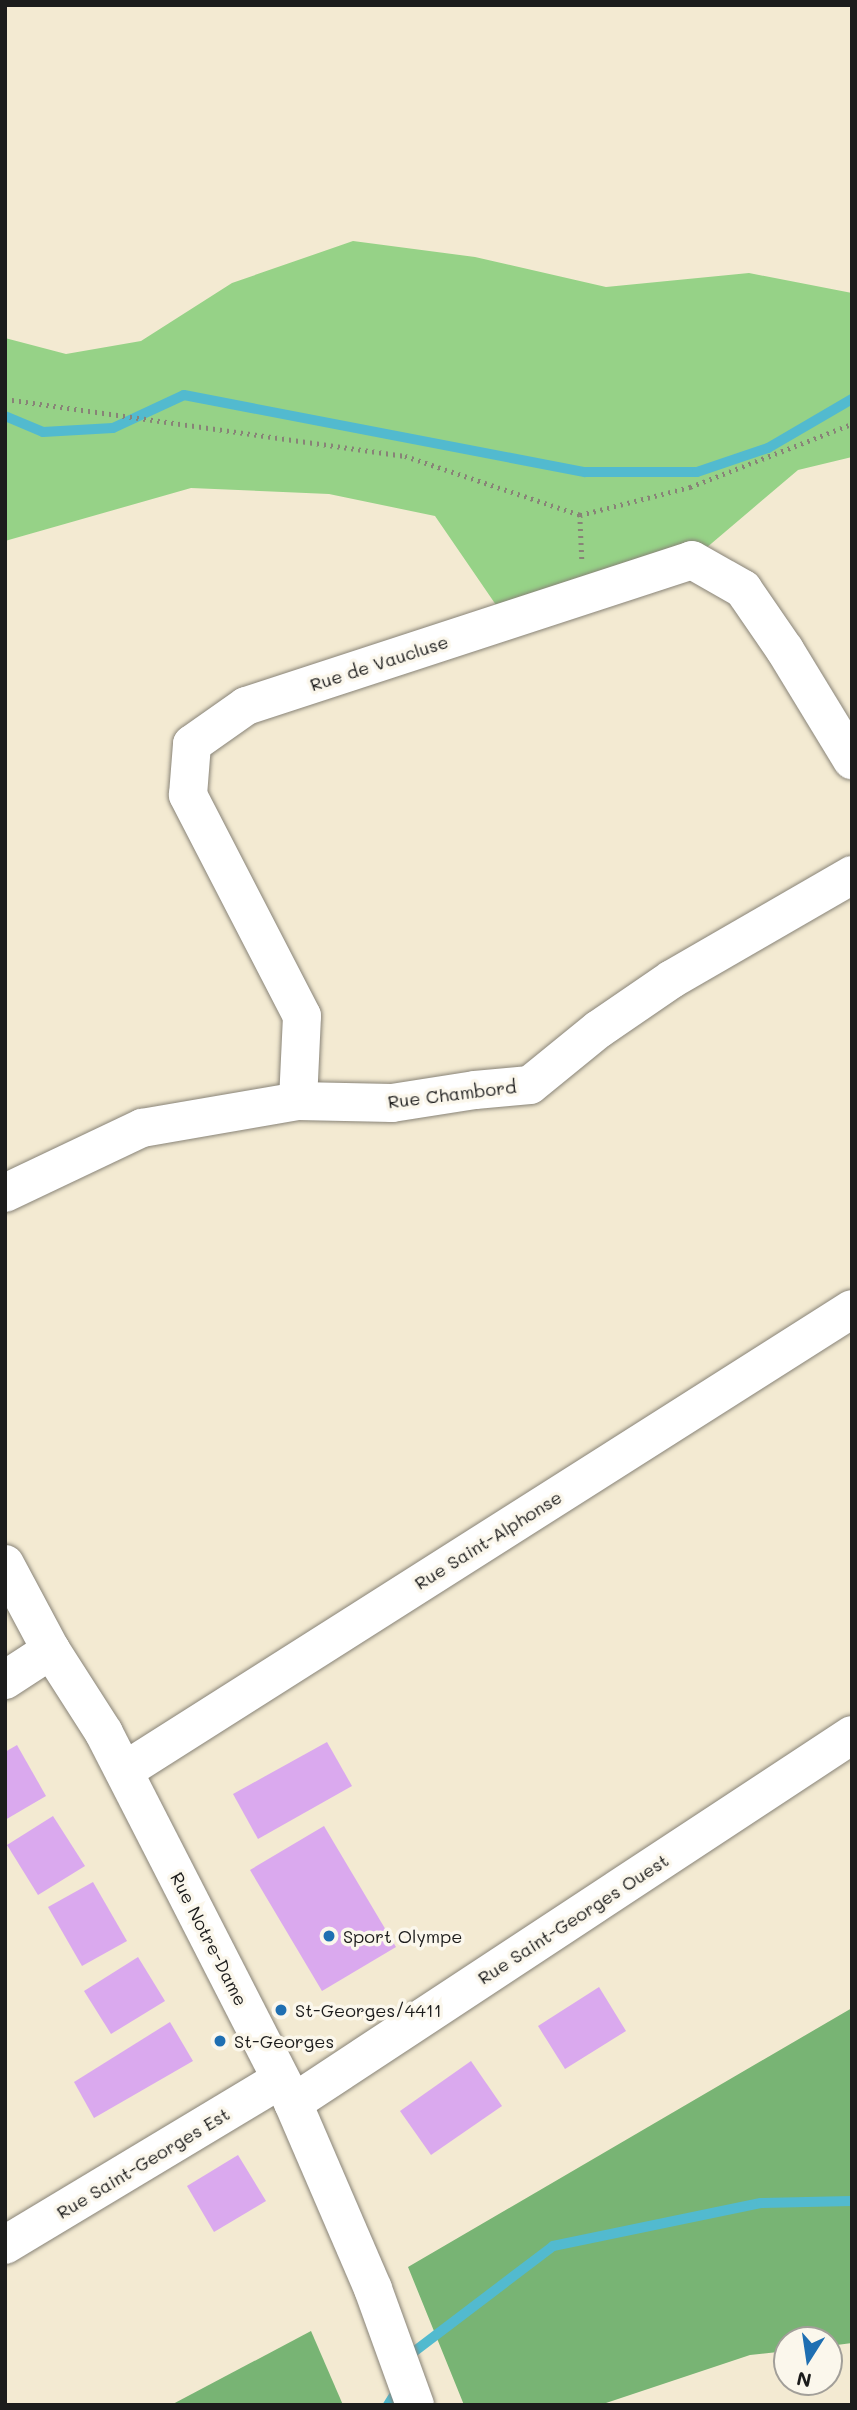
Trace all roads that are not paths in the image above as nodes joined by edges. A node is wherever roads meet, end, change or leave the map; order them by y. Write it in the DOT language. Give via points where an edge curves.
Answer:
graph roads {
  1 [pos="852,760"];
  2 [pos="852,875"];
  3 [pos="298,1101"];
  4 [pos="5,1194"];
  5 [pos="852,1309"];
  6 [pos="5,1564"];
  7 [pos="51,1650"];
  8 [pos="5,1680"];
  9 [pos="852,1735"];
  10 [pos="124,1772"];
  11 [pos="287,2092"];
  12 [pos="5,2245"];
  13 [pos="415,2405"];
  1 -- 3 [label="street, Rue de Vaucluse" via="743,589 692,561 246,706 192,744 188,795 302,1016"];
  2 -- 3 [label="street, Rue Chambord" via="672,979 599,1029 530,1085 392,1103"];
  3 -- 4 [label="street, Rue Chambord" via="142,1128"];
  5 -- 10 [label="street, Rue Saint-Alphonse"];
  6 -- 7 [label="street, Rue Notre-Dame"];
  7 -- 8 [label="street"];
  7 -- 10 [label="street, Rue Notre-Dame"];
  9 -- 11 [label="street, Rue Saint-Georges Ouest"];
  10 -- 11 [label="street, Rue Notre-Dame"];
  11 -- 12 [label="street, Rue Saint-Georges Est"];
  11 -- 13 [label="street, Rue Notre-Dame" via="373,2290"];
}
